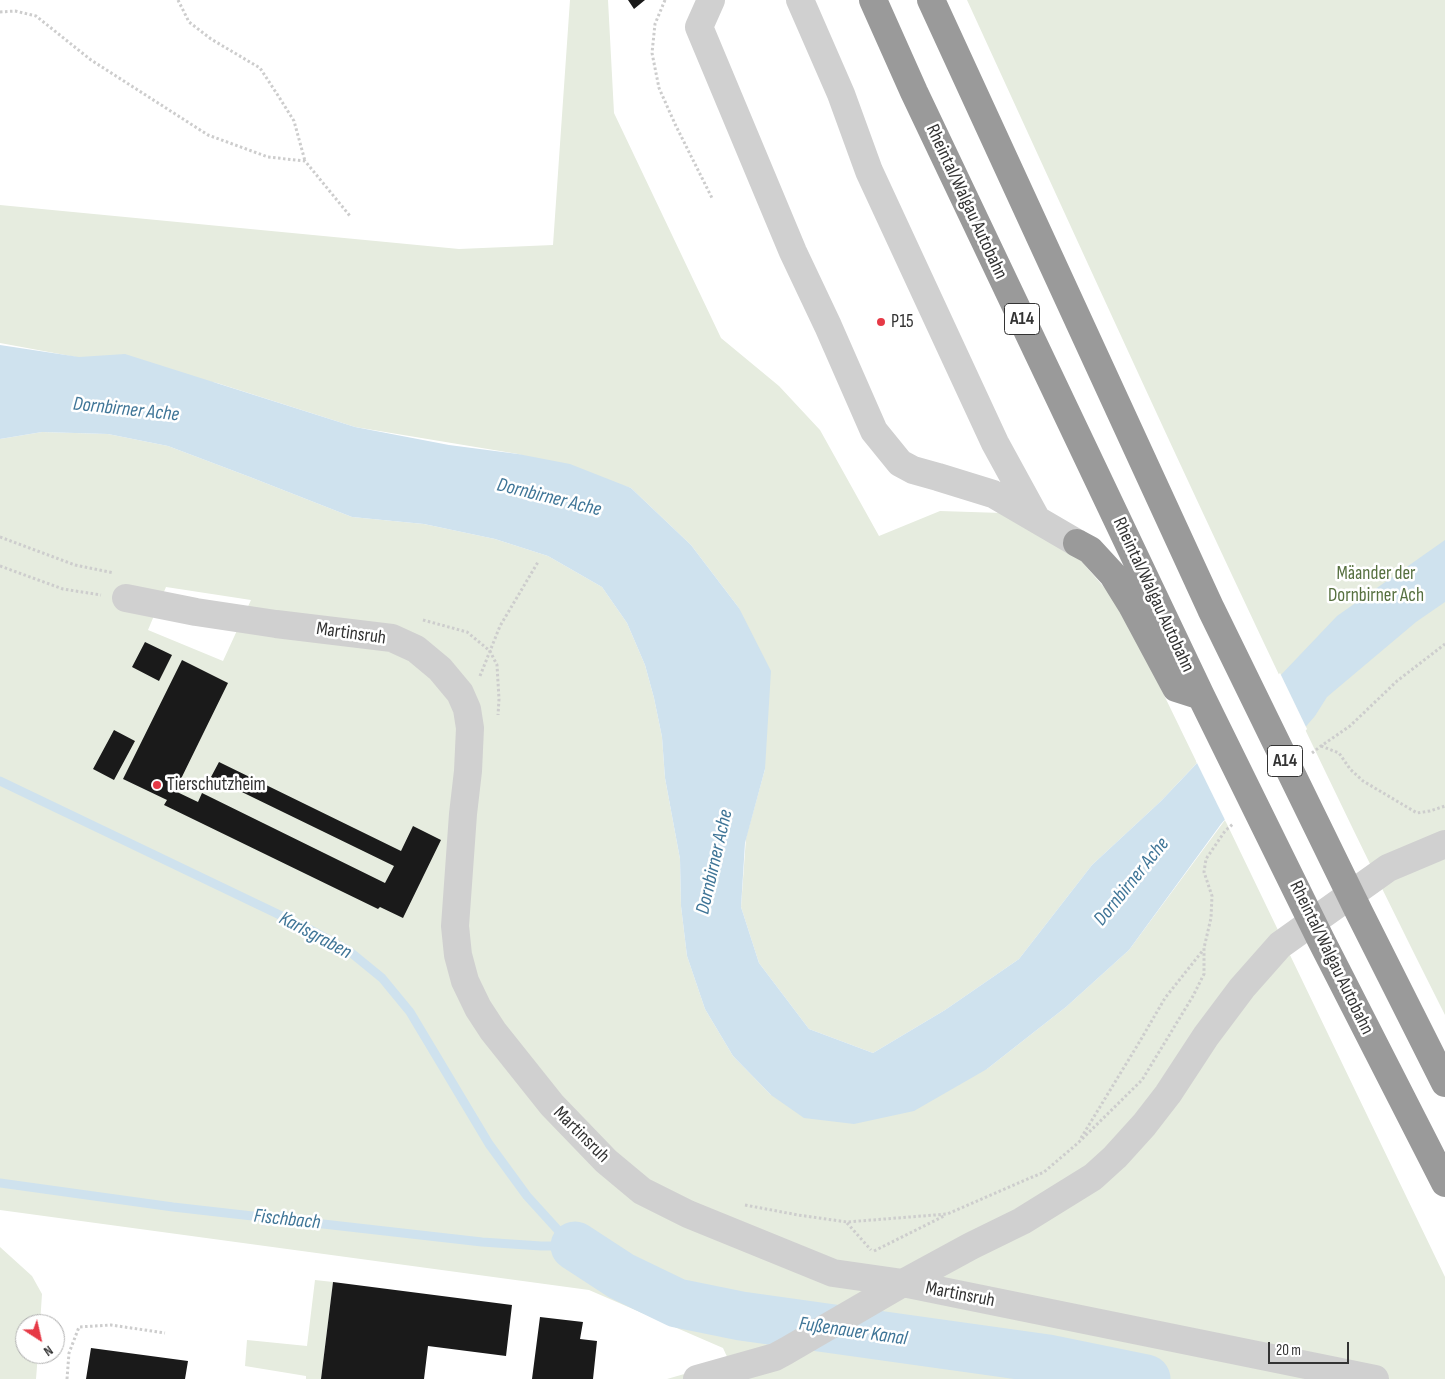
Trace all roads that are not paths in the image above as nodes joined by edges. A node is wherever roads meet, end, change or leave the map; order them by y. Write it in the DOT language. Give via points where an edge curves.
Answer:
graph roads {
  1 [pos="711,0"];
  2 [pos="800,0"];
  3 [pos="873,0"];
  4 [pos="931,0"];
  5 [pos="946,0"];
  6 [pos="963,69"];
  7 [pos="1036,518"];
  8 [pos="1077,543"];
  9 [pos="126,598"];
  10 [pos="1164,644"];
  11 [pos="1445,844"];
  12 [pos="1445,1083"];
  13 [pos="1445,1183"];
  14 [pos="903,1283"];
  15 [pos="697,1379"];
  16 [pos="1375,1379"];
  1 -- 7 [label="street" via="699,27 793,252 874,431 900,463 913,470 993,494"];
  2 -- 7 [label="street" via="841,94 869,171 995,442"];
  3 -- 10 [label="highway, Rheintal/Walgau Autobahn / A14"];
  4 -- 6 [label="highway, A14"];
  5 -- 6 [label="highway"];
  6 -- 12 [label="highway, A14" via="1210,609"];
  7 -- 8 [label="street"];
  8 -- 10 [label="highway" via="1090,550 1113,575 1131,604"];
  9 -- 14 [label="street, Martinsruh" via="196,612 392,638 416,649 440,669 460,692 470,728 455,926 458,955 465,981 493,1031 552,1105 606,1161 642,1191 688,1214 834,1273"];
  10 -- 13 [label="highway, Rheintal/Walgau Autobahn / A14" via="1176,688 1201,696"];
  11 -- 14 [label="street" via="1388,868 1280,945 1237,994 1144,1125 1093,1177 1022,1221"];
  14 -- 15 [label="street" via="786,1351"];
  14 -- 16 [label="street, Martinsruh"];
}
